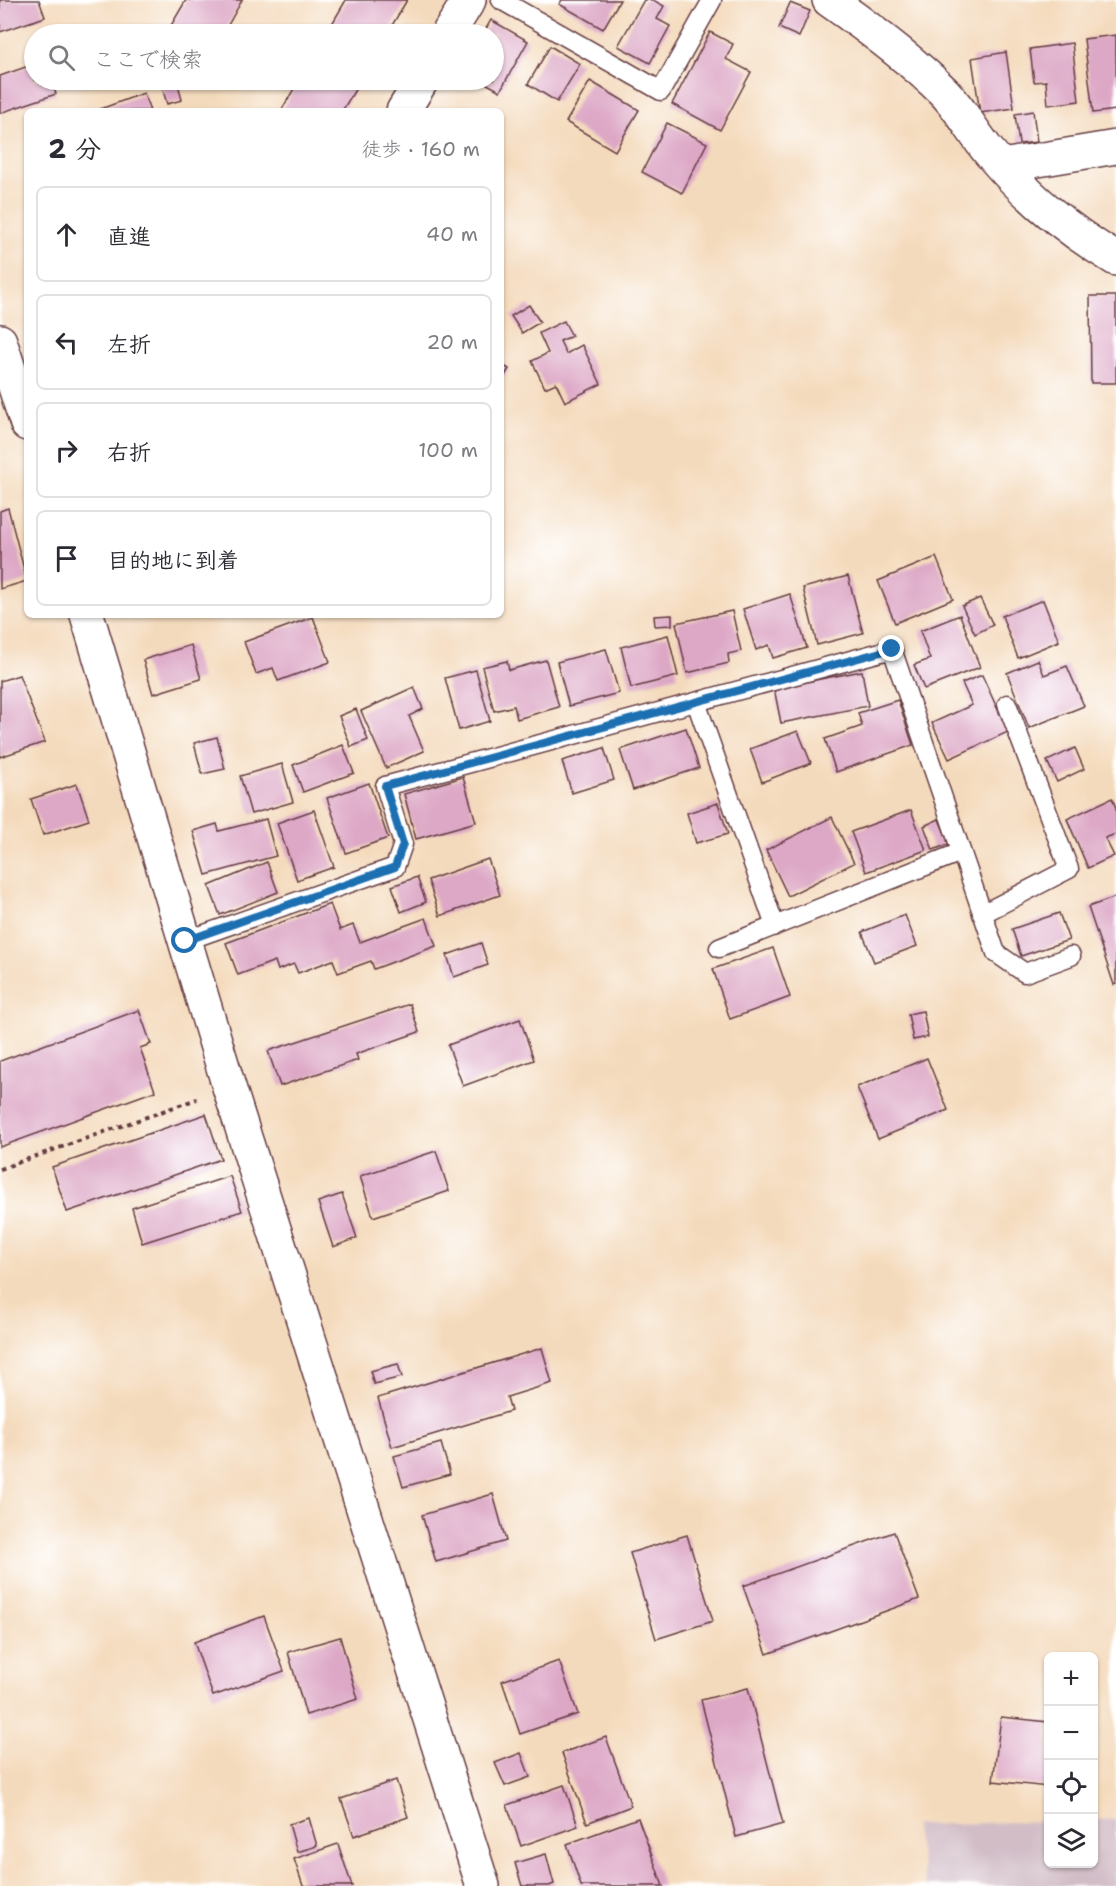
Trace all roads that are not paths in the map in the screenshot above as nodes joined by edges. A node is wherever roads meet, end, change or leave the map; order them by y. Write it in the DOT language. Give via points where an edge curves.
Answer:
graph roads {
  1 [pos="469,0"];
  2 [pos="501,0"];
  3 [pos="712,0"];
  4 [pos="829,0"];
  5 [pos="454,24"];
  6 [pos="416,90"];
  7 [pos="405,108"];
  8 [pos="1116,147"];
  9 [pos="1002,166"];
  10 [pos="1116,259"];
  11 [pos="0,341"];
  12 [pos="24,415"];
  13 [pos="88,618"];
  14 [pos="696,702"];
  15 [pos="1007,704"];
  16 [pos="961,852"];
  17 [pos="982,914"];
  18 [pos="775,926"];
  19 [pos="185,941"];
  20 [pos="719,948"];
  21 [pos="1071,956"];
  22 [pos="483,1886"];
  1 -- 5 [label="street"];
  2 -- 3 [label="lane" via="661,91"];
  4 -- 9 [label="street" via="889,43 945,93"];
  6 -- 7 [label="street"];
  8 -- 9 [label="street"];
  9 -- 10 [label="street" via="1043,208"];
  11 -- 12 [label="street"];
  13 -- 19 [label="street"];
  14 -- 16 [label="lane" via="892,649"];
  14 -- 18 [label="lane"];
  14 -- 19 [label="lane" via="385,786 403,844 395,867"];
  15 -- 17 [label="lane" via="1069,869"];
  16 -- 17 [label="lane"];
  16 -- 18 [label="lane"];
  17 -- 21 [label="lane" via="996,953 1026,973"];
  18 -- 20 [label="lane"];
  19 -- 22 [label="street"];
}
